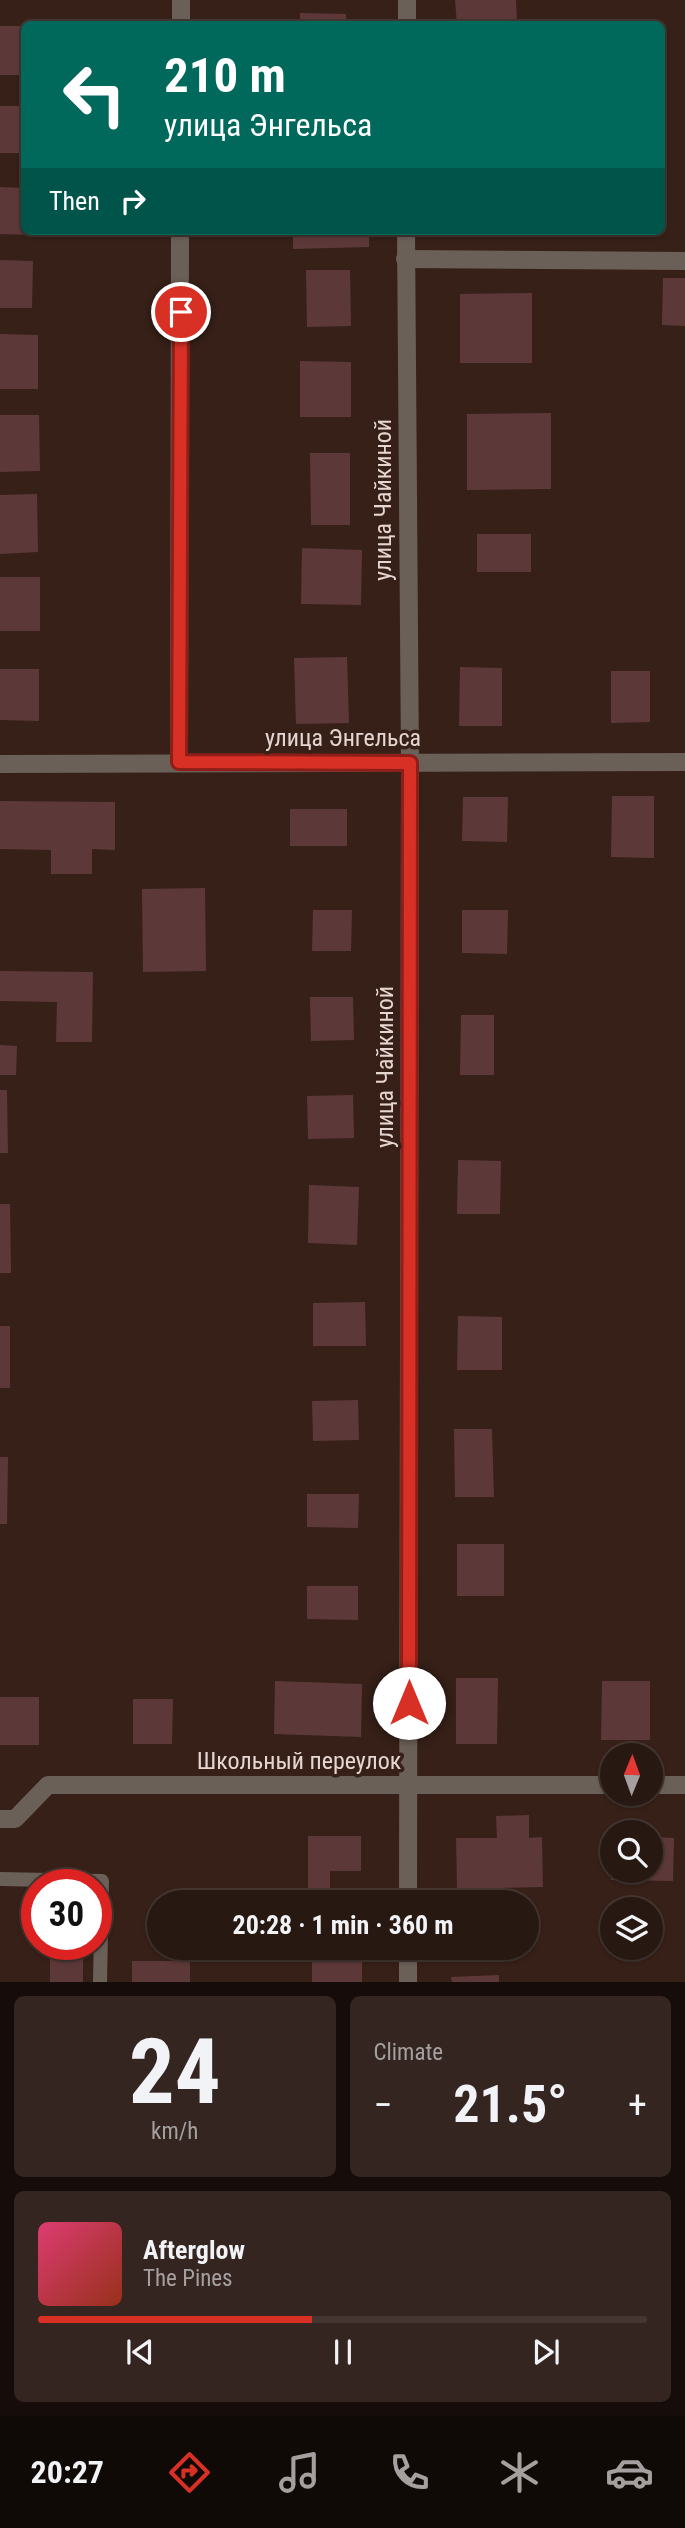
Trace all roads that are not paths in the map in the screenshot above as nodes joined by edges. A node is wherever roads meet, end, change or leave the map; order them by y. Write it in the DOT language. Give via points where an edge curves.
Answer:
graph roads {
  1 [pos="181,0"];
  2 [pos="407,0"];
  3 [pos="181,21"];
  4 [pos="407,21"];
  5 [pos="180,235"];
  6 [pos="405,235"];
  7 [pos="405,259"];
  8 [pos="685,261"];
  9 [pos="179,762"];
  10 [pos="685,762"];
  11 [pos="410,763"];
  12 [pos="0,764"];
  13 [pos="409,1785"];
  14 [pos="600,1785"];
  15 [pos="663,1785"];
  16 [pos="685,1785"];
  17 [pos="0,1819"];
  18 [pos="0,1879"];
  19 [pos="408,1890"];
  20 [pos="408,1960"];
  21 [pos="100,1982"];
  22 [pos="408,1982"];
  1 -- 3 [label="street"];
  2 -- 4 [label="street"];
  5 -- 9 [label="street"];
  6 -- 7 [label="street, улица Чайкиной"];
  7 -- 8 [label="street"];
  7 -- 11 [label="street, улица Чайкиной"];
  9 -- 11 [label="street, улица Энгельса"];
  9 -- 12 [label="street, улица Энгельса"];
  10 -- 11 [label="street, улица Энгельса"];
  11 -- 13 [label="street, улица Чайкиной"];
  13 -- 14 [label="street, Школьный переулок"];
  13 -- 17 [label="street, Школьный переулок" via="48,1785 15,1819"];
  13 -- 19 [label="street, улица Чайкиной"];
  15 -- 16 [label="street"];
  18 -- 21 [label="lane" via="102,1881"];
  20 -- 22 [label="street"];
}
